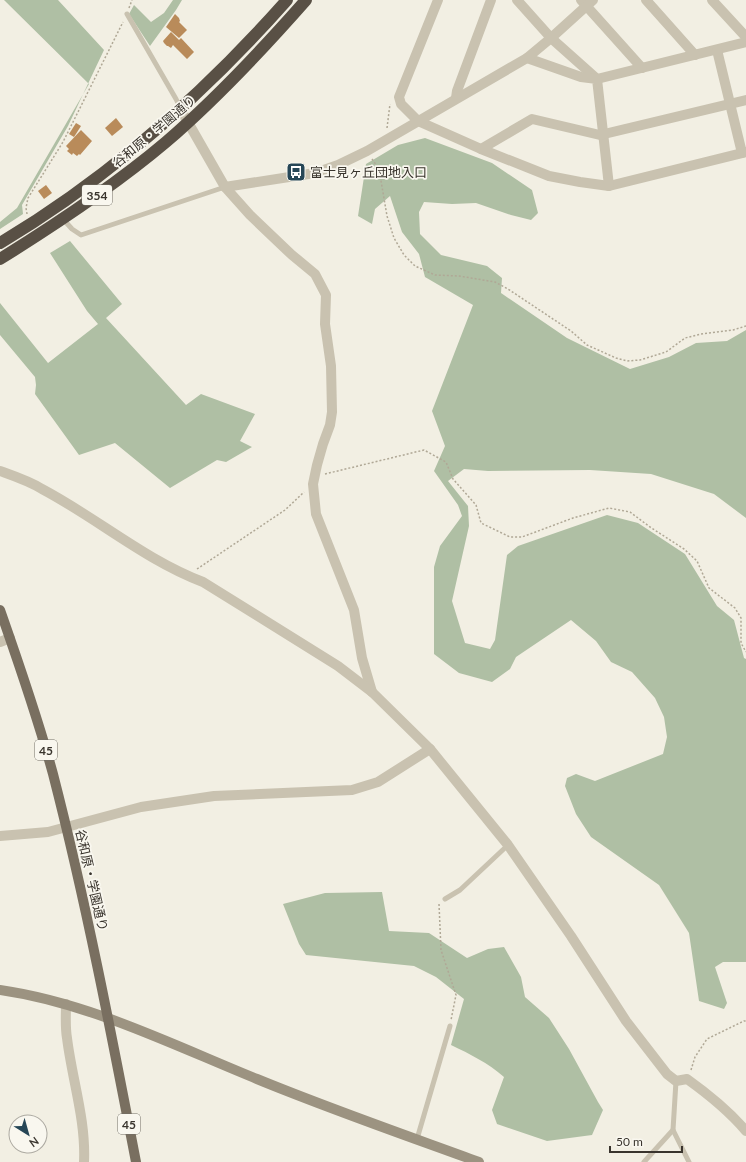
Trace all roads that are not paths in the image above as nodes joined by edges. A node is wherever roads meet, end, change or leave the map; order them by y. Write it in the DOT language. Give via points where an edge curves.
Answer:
graph roads {
  1 [pos="287,0"];
  2 [pos="306,0"];
  3 [pos="438,0"];
  4 [pos="517,0"];
  5 [pos="646,0"];
  6 [pos="712,0"];
  7 [pos="488,1"];
  8 [pos="587,2"];
  9 [pos="127,14"];
  10 [pos="746,37"];
  11 [pos="551,38"];
  12 [pos="746,42"];
  13 [pos="717,50"];
  14 [pos="695,55"];
  15 [pos="527,58"];
  16 [pos="642,68"];
  17 [pos="597,79"];
  18 [pos="456,98"];
  19 [pos="746,100"];
  20 [pos="730,104"];
  21 [pos="181,110"];
  22 [pos="418,122"];
  23 [pos="187,123"];
  24 [pos="604,134"];
  25 [pos="481,149"];
  26 [pos="744,153"];
  27 [pos="609,186"];
  28 [pos="225,188"];
  29 [pos="63,219"];
  30 [pos="0,243"];
  31 [pos="0,259"];
  32 [pos="0,471"];
  33 [pos="0,610"];
  34 [pos="10,638"];
  35 [pos="0,642"];
  36 [pos="372,692"];
  37 [pos="430,749"];
  38 [pos="66,826"];
  39 [pos="0,836"];
  40 [pos="508,845"];
  41 [pos="445,899"];
  42 [pos="0,990"];
  43 [pos="66,1004"];
  44 [pos="108,1018"];
  45 [pos="450,1026"];
  46 [pos="676,1081"];
  47 [pos="673,1130"];
  48 [pos="746,1131"];
  49 [pos="417,1140"];
  50 [pos="84,1162"];
  51 [pos="136,1162"];
  52 [pos="479,1162"];
  53 [pos="644,1162"];
  54 [pos="688,1162"];
  1 -- 21 [label="highway, 谷和原・学園通り / 354" via="253,39"];
  2 -- 23 [label="highway, 谷和原・学園通り / 354" via="260,52"];
  3 -- 22 [label="street" via="399,97 401,104"];
  4 -- 11 [label="street"];
  5 -- 14 [label="street"];
  6 -- 10 [label="street"];
  7 -- 18 [label="street" via="456,91"];
  8 -- 11 [label="street"];
  8 -- 16 [label="street"];
  9 -- 21 [label="lane"];
  11 -- 15 [label="street"];
  11 -- 17 [label="street"];
  12 -- 13 [label="street"];
  13 -- 14 [label="street"];
  13 -- 20 [label="street"];
  14 -- 16 [label="street"];
  15 -- 17 [label="street" via="581,77"];
  15 -- 18 [label="street"];
  16 -- 17 [label="street"];
  17 -- 24 [label="street"];
  18 -- 22 [label="street"];
  19 -- 20 [label="street"];
  20 -- 24 [label="street"];
  20 -- 26 [label="street"];
  21 -- 23 [label="street"];
  21 -- 30 [label="highway, 谷和原・学園通り / 354" via="89,184"];
  22 -- 25 [label="street"];
  22 -- 28 [label="street" via="367,151 315,173"];
  23 -- 28 [label="street"];
  23 -- 29 [label="highway, 谷和原・学園通り / 354" via="128,173"];
  24 -- 25 [label="street" via="532,119"];
  24 -- 27 [label="street"];
  25 -- 27 [label="street" via="549,176"];
  26 -- 27 [label="street"];
  28 -- 29 [label="lane" via="81,234"];
  28 -- 36 [label="street" via="250,215 315,274 326,295 332,412 313,480 316,514 354,610 362,658"];
  29 -- 31 [label="highway, 谷和原・学園通り / 354"];
  32 -- 36 [label="street" via="42,489 147,554 186,576 203,582 332,662"];
  33 -- 34 [label="main road, 谷和原・学園通り / 45"];
  34 -- 35 [label="street"];
  34 -- 38 [label="main road, 谷和原・学園通り / 45"];
  36 -- 37 [label="street"];
  37 -- 38 [label="street" via="378,782 352,790 214,796 141,807"];
  37 -- 40 [label="street"];
  38 -- 39 [label="street" via="48,832"];
  38 -- 44 [label="main road, 谷和原・学園通り / 45"];
  40 -- 41 [label="lane" via="460,890"];
  40 -- 46 [label="street" via="626,1021 667,1074"];
  42 -- 43 [label="street"];
  43 -- 44 [label="street"];
  43 -- 50 [label="street" via="67,1037 85,1143"];
  44 -- 49 [label="street" via="280,1089"];
  44 -- 51 [label="main road, 谷和原・学園通り / 45"];
  45 -- 49 [label="lane"];
  46 -- 47 [label="lane"];
  46 -- 48 [label="street" via="687,1079 738,1121"];
  47 -- 53 [label="lane"];
  47 -- 54 [label="lane"];
  49 -- 52 [label="street"];
}
